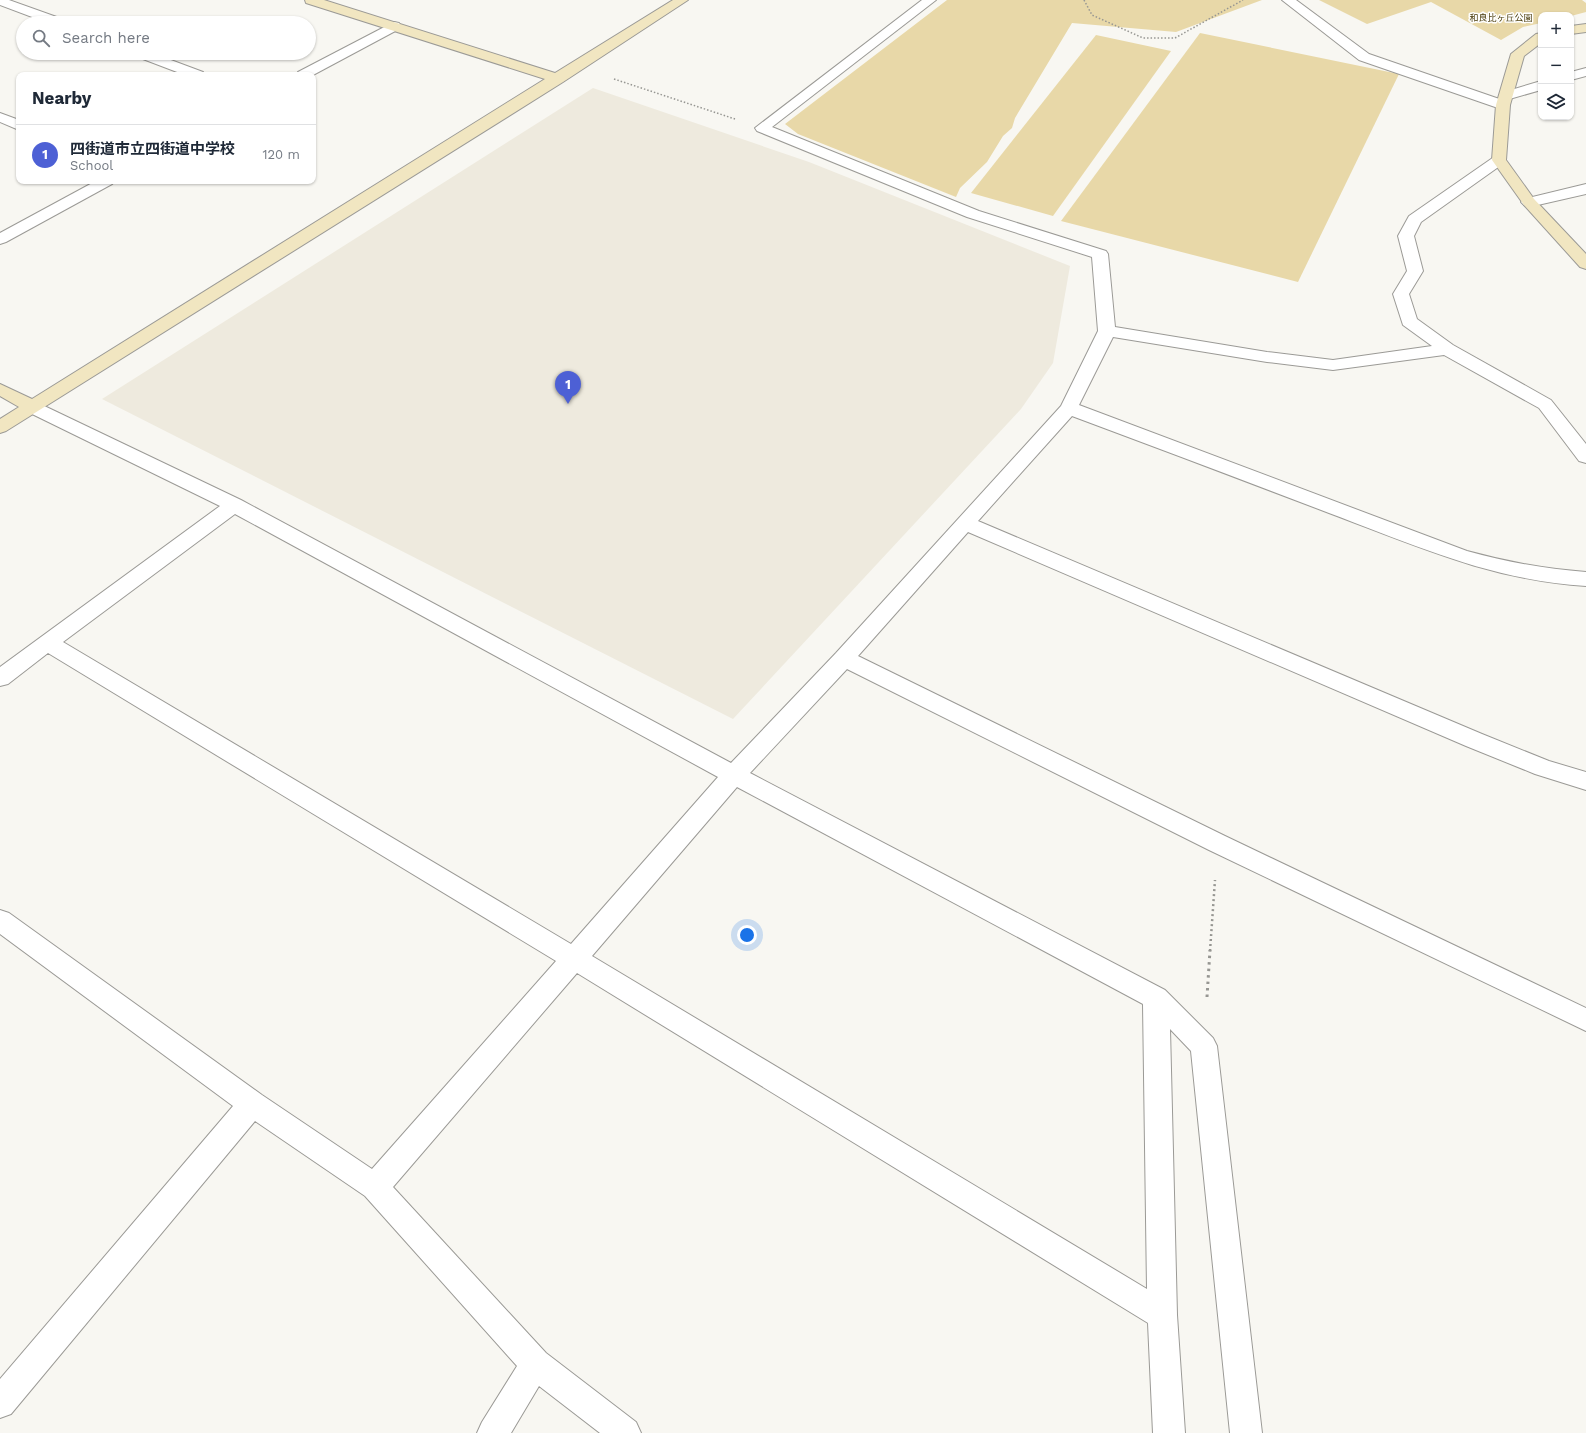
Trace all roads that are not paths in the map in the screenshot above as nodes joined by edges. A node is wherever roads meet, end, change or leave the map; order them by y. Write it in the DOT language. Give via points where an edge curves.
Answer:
graph roads {
  1 [pos="311,0"];
  2 [pos="682,0"];
  3 [pos="930,0"];
  4 [pos="1288,0"];
  5 [pos="0,1"];
  6 [pos="41,16"];
  7 [pos="394,26"];
  8 [pos="1586,28"];
  9 [pos="1574,30"];
  10 [pos="1538,39"];
  11 [pos="158,60"];
  12 [pos="190,72"];
  13 [pos="309,72"];
  14 [pos="1586,72"];
  15 [pos="1574,75"];
  16 [pos="558,79"];
  17 [pos="1538,86"];
  18 [pos="1505,101"];
  19 [pos="0,117"];
  20 [pos="16,125"];
  21 [pos="1499,160"];
  22 [pos="102,184"];
  23 [pos="1586,189"];
  24 [pos="1529,202"];
  25 [pos="0,239"];
  26 [pos="1586,264"];
  27 [pos="1107,331"];
  28 [pos="1447,349"];
  29 [pos="0,389"];
  30 [pos="32,406"];
  31 [pos="1069,408"];
  32 [pos="0,427"];
  33 [pos="1586,457"];
  34 [pos="234,505"];
  35 [pos="964,523"];
  36 [pos="1586,579"];
  37 [pos="48,643"];
  38 [pos="844,658"];
  39 [pos="0,678"];
  40 [pos="734,776"];
  41 [pos="1586,781"];
  42 [pos="0,920"];
  43 [pos="575,959"];
  44 [pos="1156,998"];
  45 [pos="1586,1020"];
  46 [pos="252,1104"];
  47 [pos="375,1187"];
  48 [pos="1162,1315"];
  49 [pos="535,1364"];
  50 [pos="3,1392"];
  51 [pos="493,1433"];
  52 [pos="625,1433"];
  53 [pos="1169,1433"];
  54 [pos="1246,1433"];
  1 -- 7 [label="street"];
  2 -- 16 [label="street"];
  3 -- 27 [label="street" via="762,128 973,214 1100,254"];
  4 -- 18 [label="street" via="1364,57"];
  5 -- 6 [label="street"];
  7 -- 13 [label="street"];
  7 -- 16 [label="street"];
  8 -- 9 [label="street"];
  10 -- 18 [label="street" via="1518,54"];
  11 -- 12 [label="street"];
  14 -- 15 [label="street"];
  16 -- 30 [label="street"];
  17 -- 18 [label="street"];
  18 -- 21 [label="street"];
  19 -- 20 [label="street"];
  21 -- 24 [label="street"];
  21 -- 28 [label="street" via="1415,219 1406,236 1415,271 1401,294 1409,321"];
  22 -- 25 [label="street"];
  23 -- 24 [label="street"];
  24 -- 26 [label="street"];
  27 -- 28 [label="street" via="1333,365"];
  27 -- 31 [label="street"];
  28 -- 33 [label="street" via="1545,404"];
  29 -- 30 [label="street"];
  30 -- 32 [label="street"];
  30 -- 34 [label="street"];
  31 -- 35 [label="street"];
  31 -- 36 [label="street" via="1443,549 1506,569 1558,579"];
  34 -- 37 [label="street"];
  34 -- 40 [label="street"];
  35 -- 38 [label="street"];
  35 -- 41 [label="street" via="1474,740 1543,768"];
  37 -- 39 [label="street"];
  37 -- 43 [label="street"];
  38 -- 40 [label="street"];
  38 -- 45 [label="street" via="1217,843"];
  40 -- 43 [label="street"];
  40 -- 44 [label="street"];
  42 -- 46 [label="street"];
  43 -- 47 [label="street"];
  43 -- 48 [label="street"];
  44 -- 48 [label="street"];
  44 -- 54 [label="street" via="1204,1046"];
  46 -- 47 [label="street"];
  46 -- 50 [label="street"];
  47 -- 49 [label="street"];
  48 -- 53 [label="street"];
  49 -- 51 [label="street"];
  49 -- 52 [label="street"];
}
